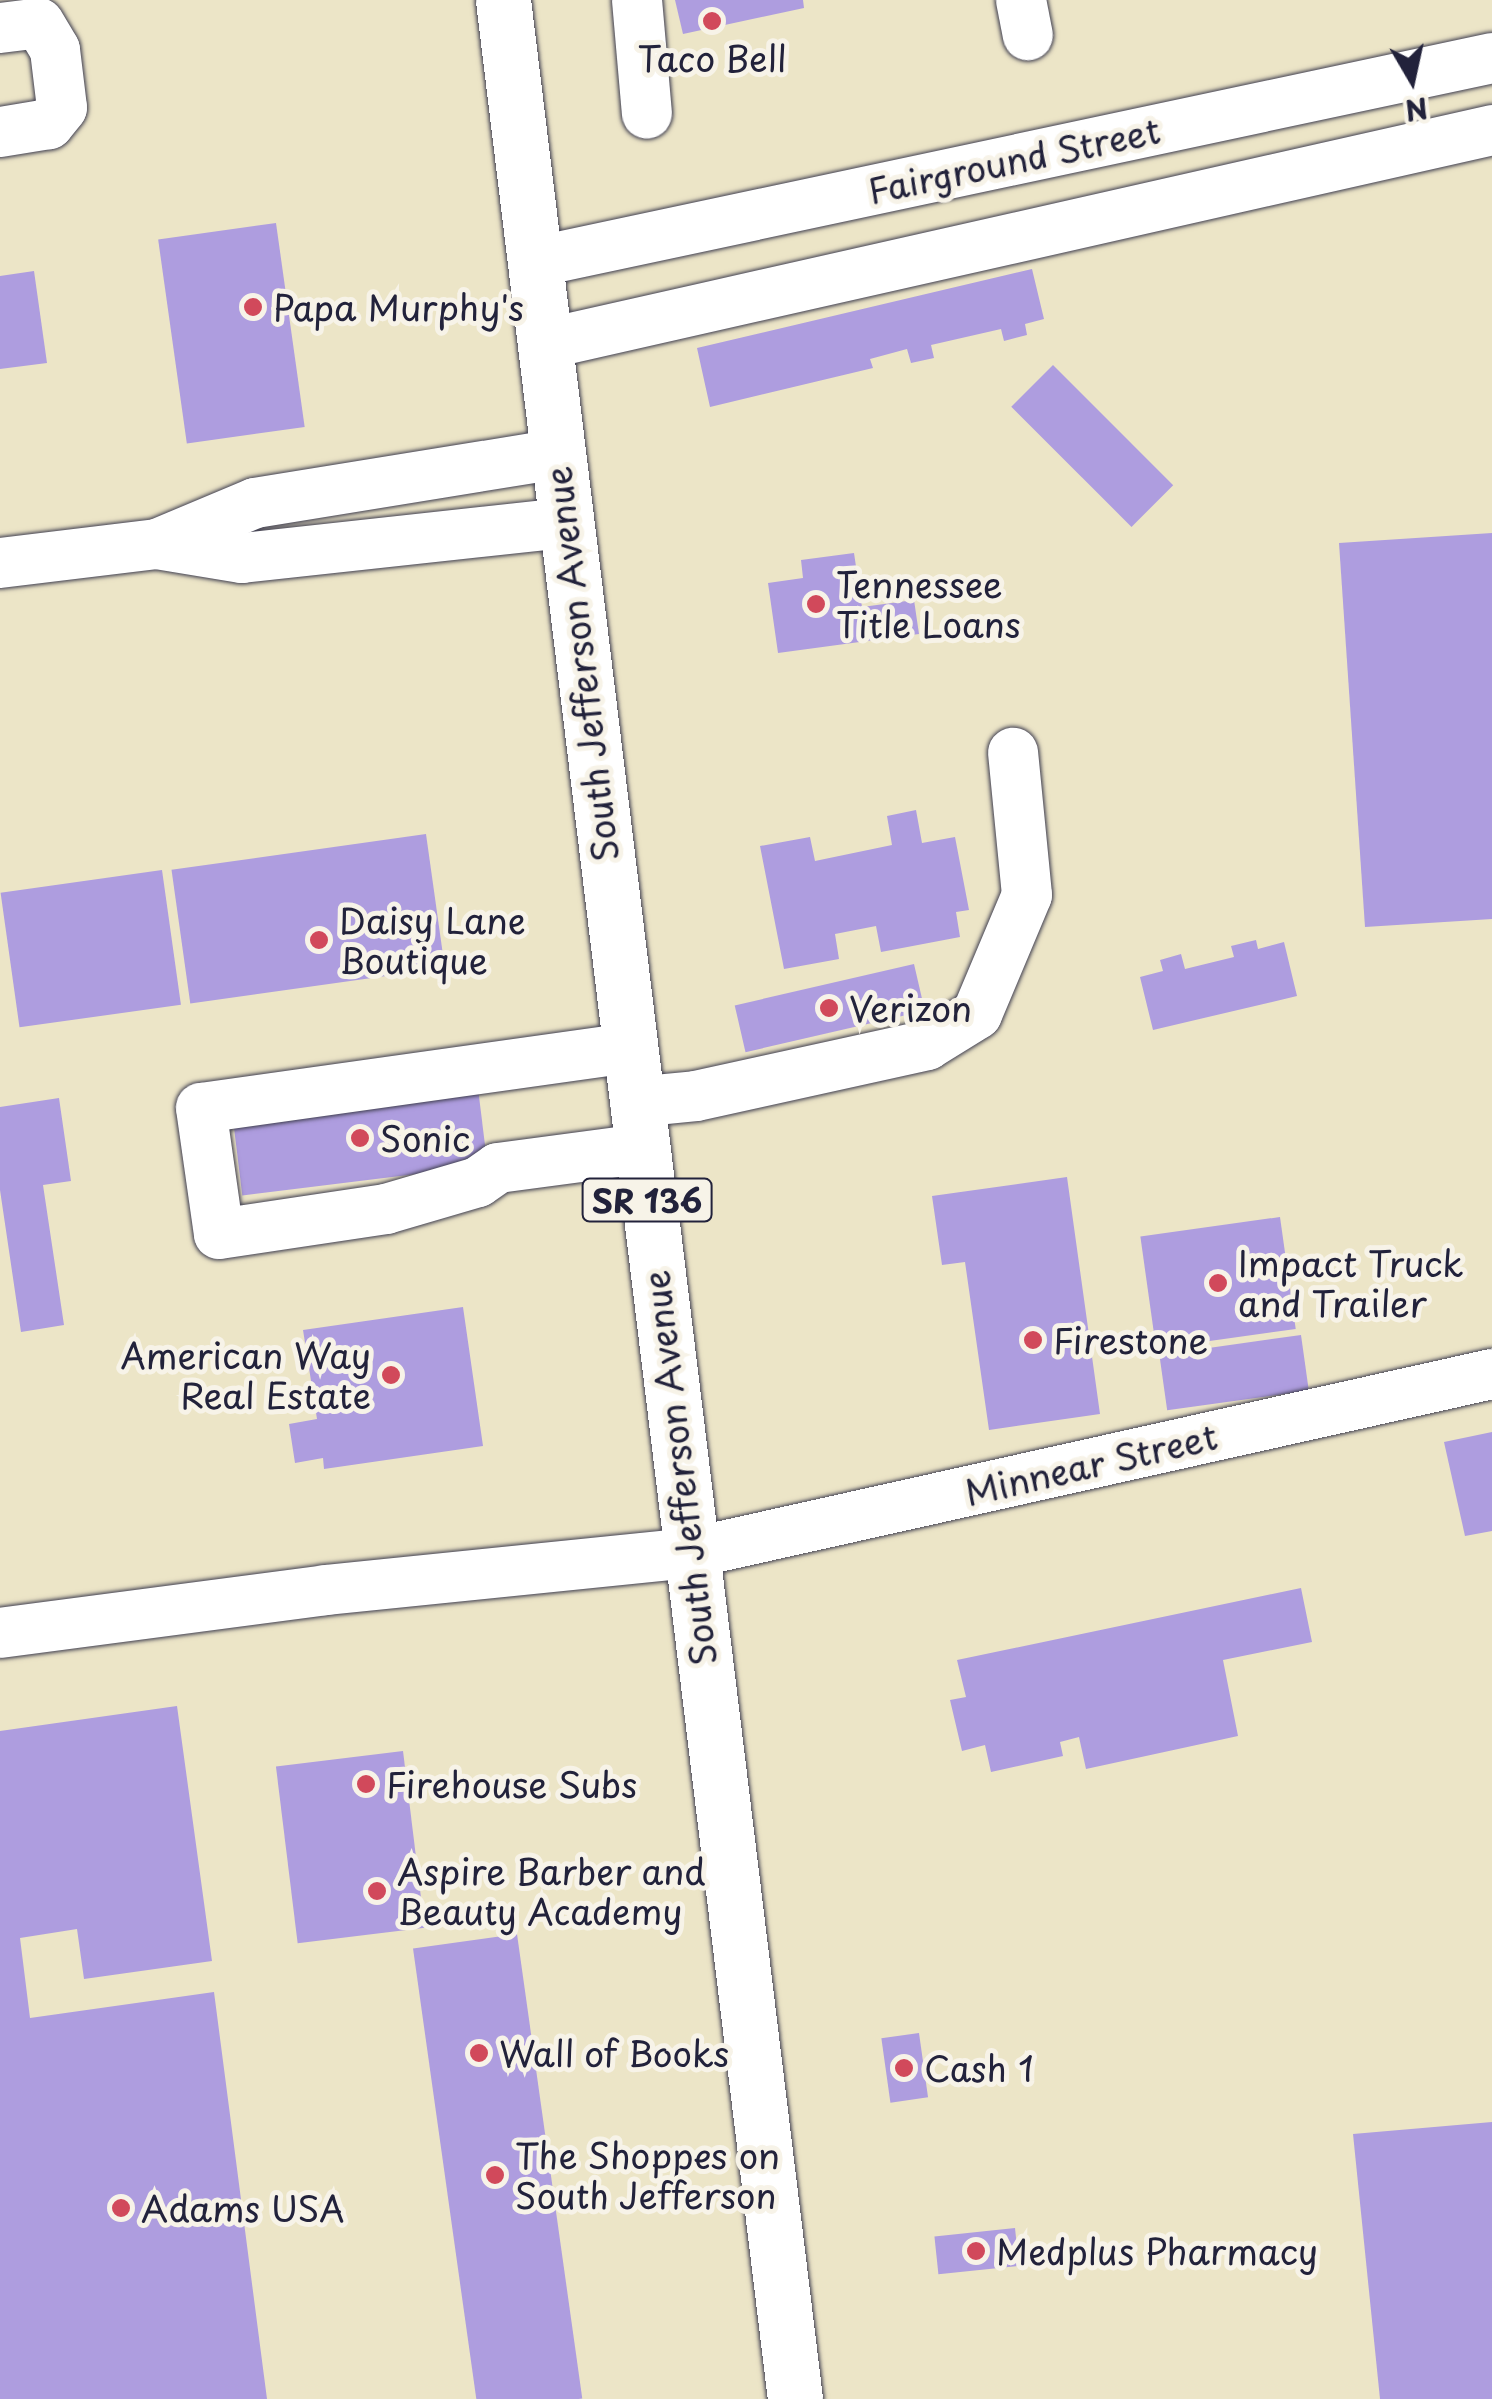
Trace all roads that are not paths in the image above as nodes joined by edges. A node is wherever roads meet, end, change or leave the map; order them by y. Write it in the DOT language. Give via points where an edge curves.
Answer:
graph roads {
  1 [pos="503,0"];
  2 [pos="637,0"];
  3 [pos="0,28"];
  4 [pos="1492,58"];
  5 [pos="647,114"];
  6 [pos="1492,130"];
  7 [pos="0,132"];
  8 [pos="535,262"];
  9 [pos="544,344"];
  10 [pos="556,454"];
  11 [pos="566,523"];
  12 [pos="157,544"];
  13 [pos="0,563"];
  14 [pos="1013,753"];
  15 [pos="629,1048"];
  16 [pos="638,1126"];
  17 [pos="1492,1374"];
  18 [pos="691,1553"];
  19 [pos="0,1632"];
  20 [pos="795,2399"];
  1 -- 8 [label="main road, South Jefferson Avenue / SR 136"];
  2 -- 5 [label="street"];
  3 -- 7 [label="street" via="39,22 55,50 62,108 50,124"];
  4 -- 8 [label="street, Fairground Street"];
  6 -- 9 [label="street"];
  8 -- 9 [label="main road, South Jefferson Avenue / SR 136"];
  9 -- 10 [label="main road, South Jefferson Avenue / SR 136"];
  10 -- 11 [label="main road, South Jefferson Avenue / SR 136"];
  10 -- 12 [label="street" via="255,503"];
  11 -- 12 [label="street" via="242,558"];
  11 -- 15 [label="main road, South Jefferson Avenue / SR 136"];
  12 -- 13 [label="street"];
  14 -- 16 [label="street" via="1027,894 977,1014 927,1045 696,1096"];
  15 -- 16 [label="main road, South Jefferson Avenue / SR 136"];
  15 -- 16 [label="street" via="201,1108 219,1234 386,1209"];
  16 -- 18 [label="main road, South Jefferson Avenue / SR 136"];
  17 -- 18 [label="street, Minnear Street"];
  18 -- 19 [label="street, Minnear Street"];
  18 -- 20 [label="main road, South Jefferson Avenue / SR 136"];
}
